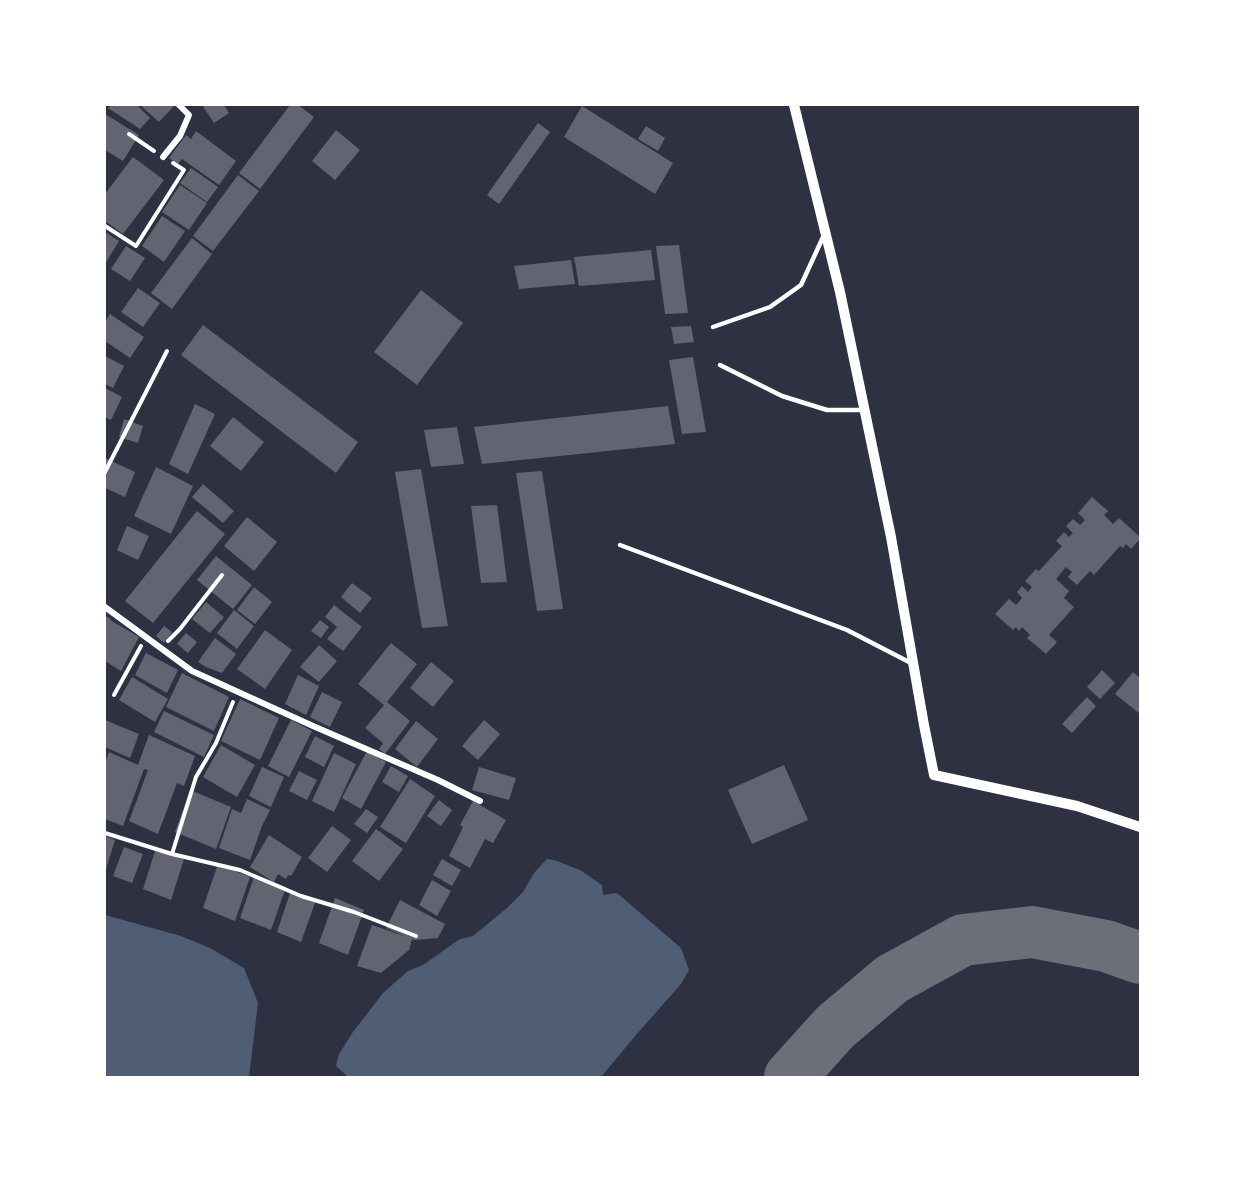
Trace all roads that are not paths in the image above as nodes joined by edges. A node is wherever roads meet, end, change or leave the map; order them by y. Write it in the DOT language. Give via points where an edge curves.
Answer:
graph roads {
  1 [pos="179,105"];
  2 [pos="794,105"];
  3 [pos="163,157"];
  4 [pos="826,233"];
  5 [pos="713,327"];
  6 [pos="720,365"];
  7 [pos="865,410"];
  8 [pos="620,544"];
  9 [pos="105,607"];
  10 [pos="913,664"];
  11 [pos="480,801"];
  12 [pos="1140,827"];
  1 -- 3 [label="street" via="189,115 180,136"];
  2 -- 4 [label="street"];
  4 -- 5 [label="lane" via="801,285 770,307"];
  4 -- 7 [label="street"];
  6 -- 7 [label="lane" via="782,396 827,410"];
  7 -- 10 [label="street"];
  8 -- 10 [label="lane" via="847,630"];
  9 -- 11 [label="street" via="192,671"];
  10 -- 12 [label="street" via="934,775 1077,806"];
}
